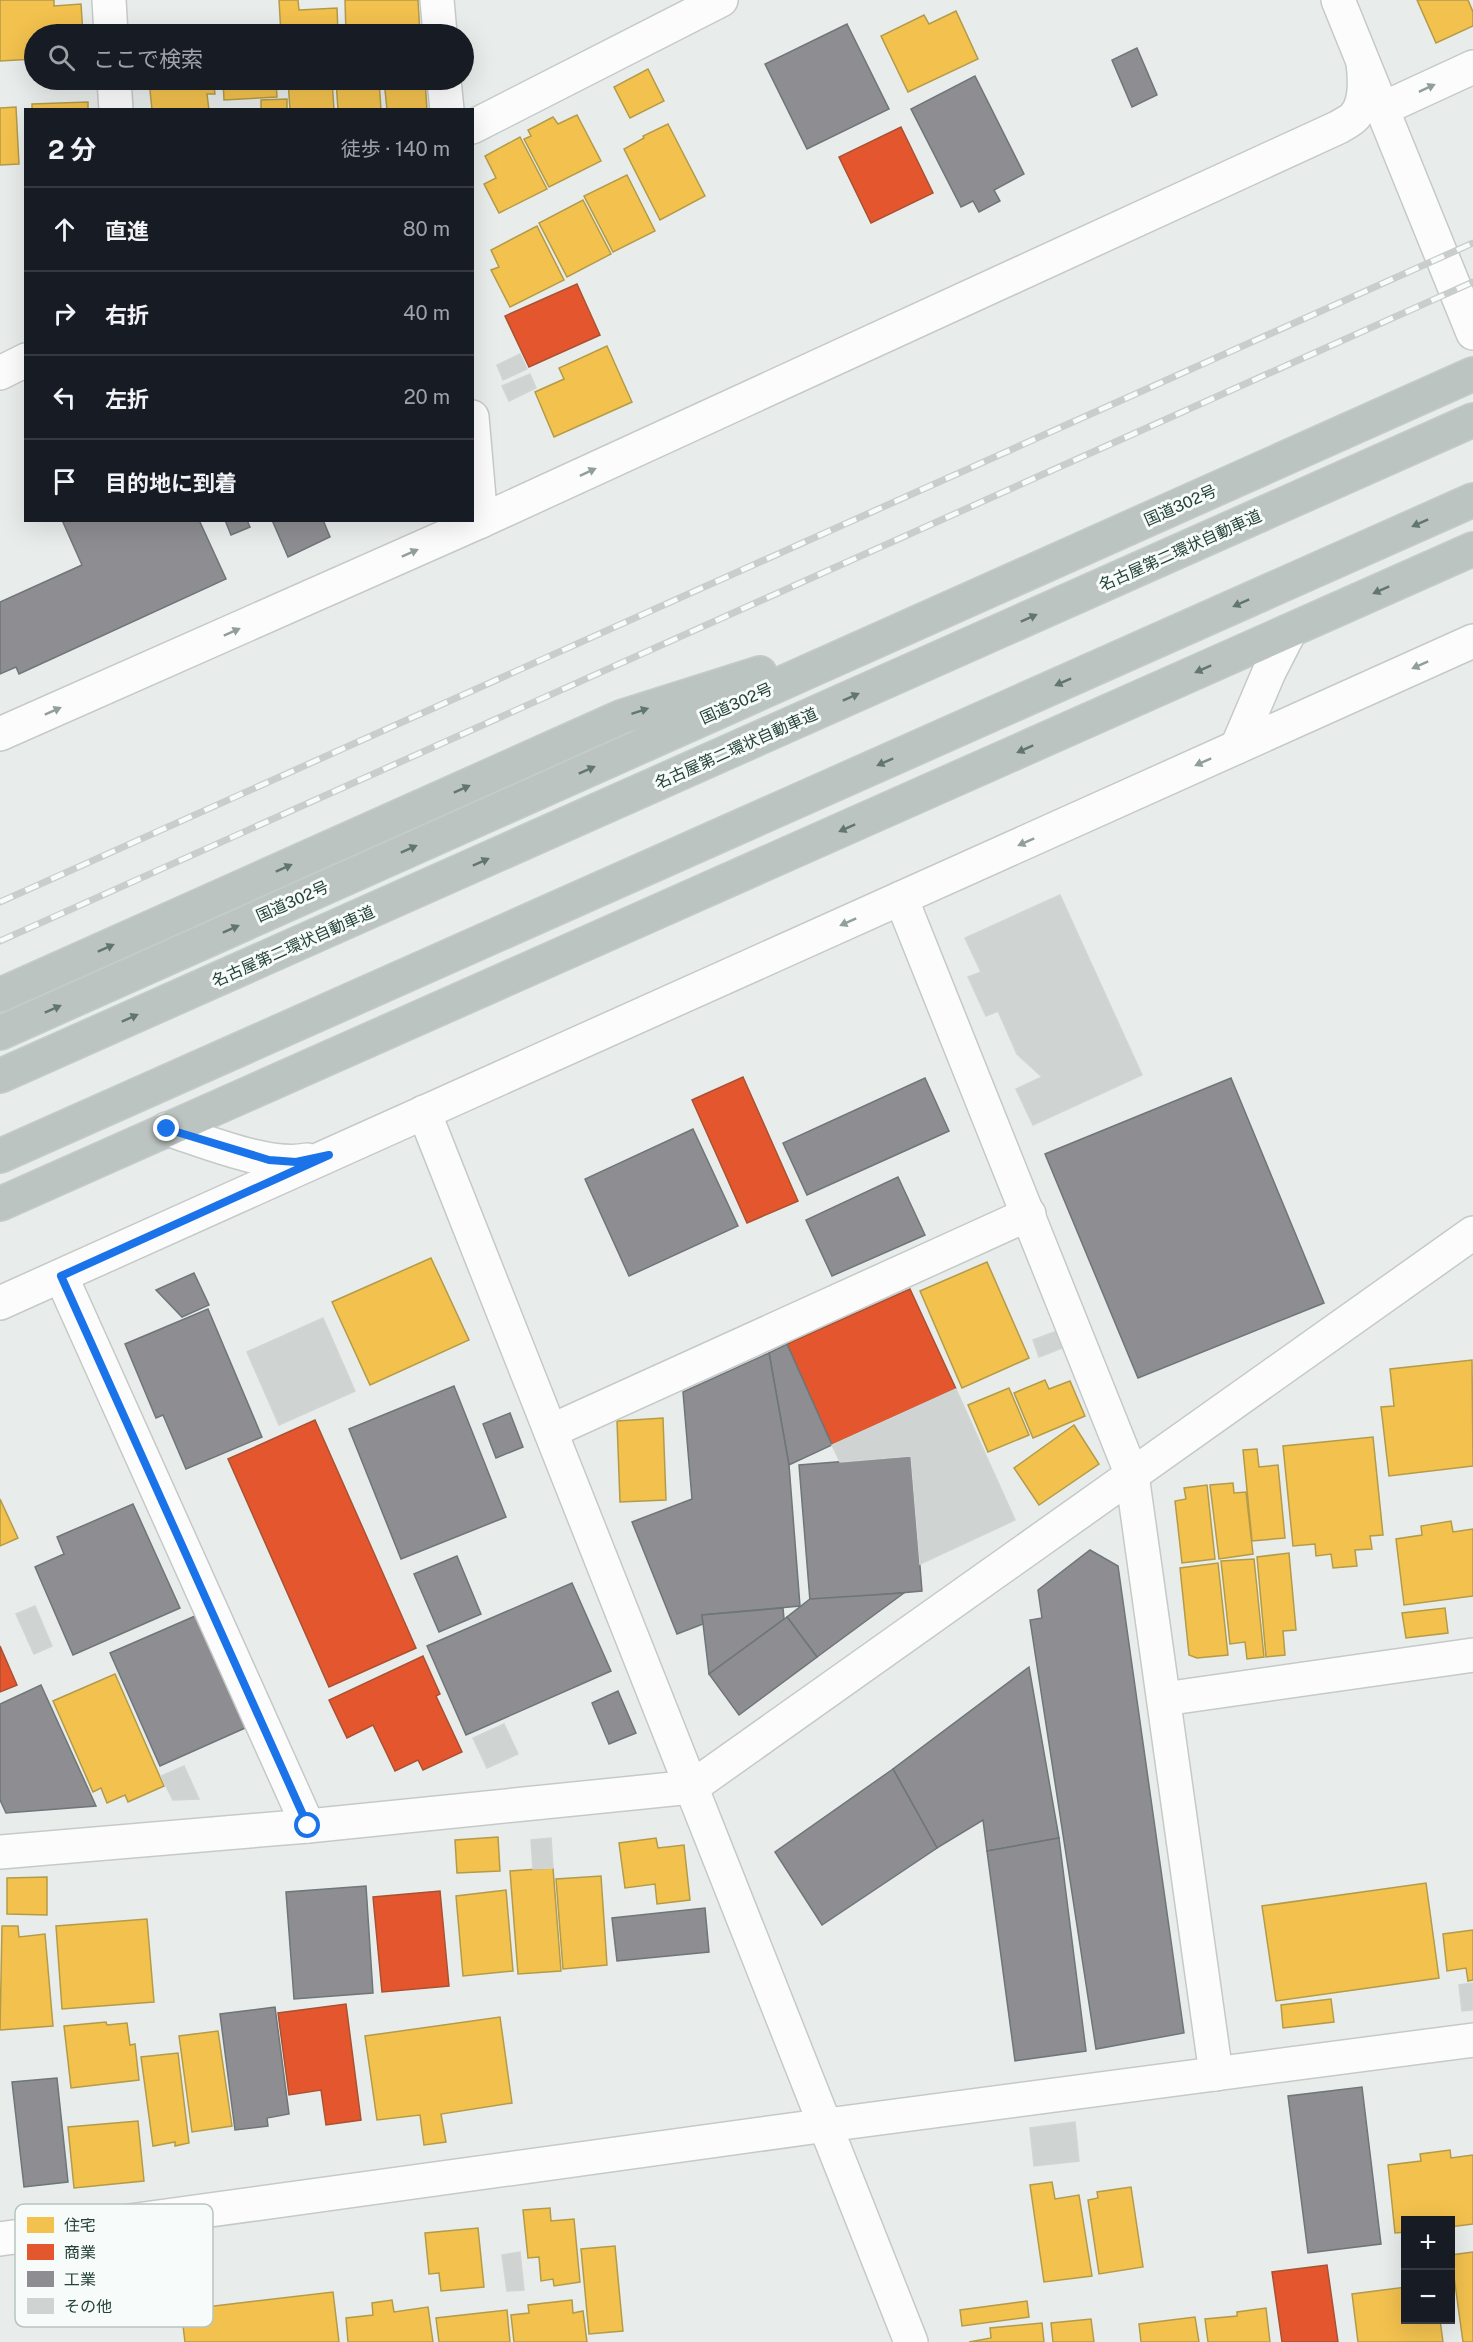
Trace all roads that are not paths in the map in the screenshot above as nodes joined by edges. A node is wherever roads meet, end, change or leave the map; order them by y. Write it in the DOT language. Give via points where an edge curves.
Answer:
graph roads {
  1 [pos="109,0"];
  2 [pos="437,0"];
  3 [pos="721,0"];
  4 [pos="1338,0"];
  5 [pos="110,24"];
  6 [pos="439,24"];
  7 [pos="1363,63"];
  8 [pos="1473,67"];
  9 [pos="115,90"];
  10 [pos="445,90"];
  11 [pos="116,108"];
  12 [pos="447,108"];
  13 [pos="1382,109"];
  14 [pos="474,126"];
  15 [pos="1473,333"];
  16 [pos="24,361"];
  17 [pos="0,373"];
  18 [pos="1473,374"];
  19 [pos="1473,420"];
  20 [pos="474,440"];
  21 [pos="1473,500"];
  22 [pos="481,521"];
  23 [pos="1473,549"];
  24 [pos="908,627"];
  25 [pos="1290,631"];
  26 [pos="1473,641"];
  27 [pos="0,734"];
  28 [pos="1237,747"];
  29 [pos="902,898"];
  30 [pos="0,995"];
  31 [pos="0,1033"];
  32 [pos="0,1077"];
  33 [pos="424,1112"];
  34 [pos="167,1129"];
  35 [pos="329,1155"];
  36 [pos="0,1156"];
  37 [pos="0,1204"];
  38 [pos="1029,1214"];
  39 [pos="1473,1233"];
  40 [pos="61,1276"];
  41 [pos="0,1303"];
  42 [pos="551,1431"];
  43 [pos="1132,1475"];
  44 [pos="1473,1655"];
  45 [pos="1164,1699"];
  46 [pos="692,1787"];
  47 [pos="308,1826"];
  48 [pos="0,1852"];
  49 [pos="1473,2040"];
  50 [pos="1216,2074"];
  51 [pos="827,2125"];
  52 [pos="213,2210"];
  53 [pos="15,2237"];
  54 [pos="0,2239"];
  55 [pos="911,2342"];
  1 -- 5 [label="street"];
  2 -- 6 [label="street"];
  3 -- 14 [label="street"];
  4 -- 7 [label="street"];
  7 -- 13 [label="street"];
  22 -- 7 [label="street, one-way" via="1339,127 1355,116 1362,99"];
  13 -- 8 [label="street, one-way"];
  9 -- 11 [label="street"];
  10 -- 12 [label="street"];
  13 -- 15 [label="street"];
  16 -- 17 [label="street"];
  18 -- 24 [label="highway, 国道302号"];
  32 -- 19 [label="highway, 名古屋第二環状自動車道, one-way"];
  20 -- 22 [label="street"];
  21 -- 36 [label="highway, one-way"];
  27 -- 22 [label="street, one-way"];
  23 -- 25 [label="highway, one-way"];
  30 -- 24 [label="highway, one-way" via="621,717"];
  31 -- 24 [label="highway, 国道302号, one-way"];
  25 -- 28 [label="street"];
  25 -- 34 [label="highway, one-way"];
  26 -- 28 [label="street, one-way"];
  28 -- 29 [label="street, one-way"];
  29 -- 33 [label="street, one-way"];
  29 -- 38 [label="street"];
  33 -- 35 [label="street"];
  33 -- 42 [label="street"];
  34 -- 35 [label="street" via="269,1160 296,1162"];
  34 -- 37 [label="highway"];
  35 -- 40 [label="street"];
  38 -- 42 [label="street"];
  38 -- 43 [label="street"];
  39 -- 43 [label="street"];
  40 -- 41 [label="street"];
  40 -- 47 [label="street"];
  42 -- 46 [label="street"];
  43 -- 45 [label="street"];
  43 -- 46 [label="street"];
  44 -- 45 [label="street"];
  45 -- 50 [label="street"];
  46 -- 47 [label="street"];
  46 -- 51 [label="street"];
  47 -- 48 [label="street"];
  49 -- 50 [label="street"];
  50 -- 51 [label="street"];
  51 -- 52 [label="street"];
  51 -- 55 [label="street"];
  53 -- 54 [label="street"];
}
